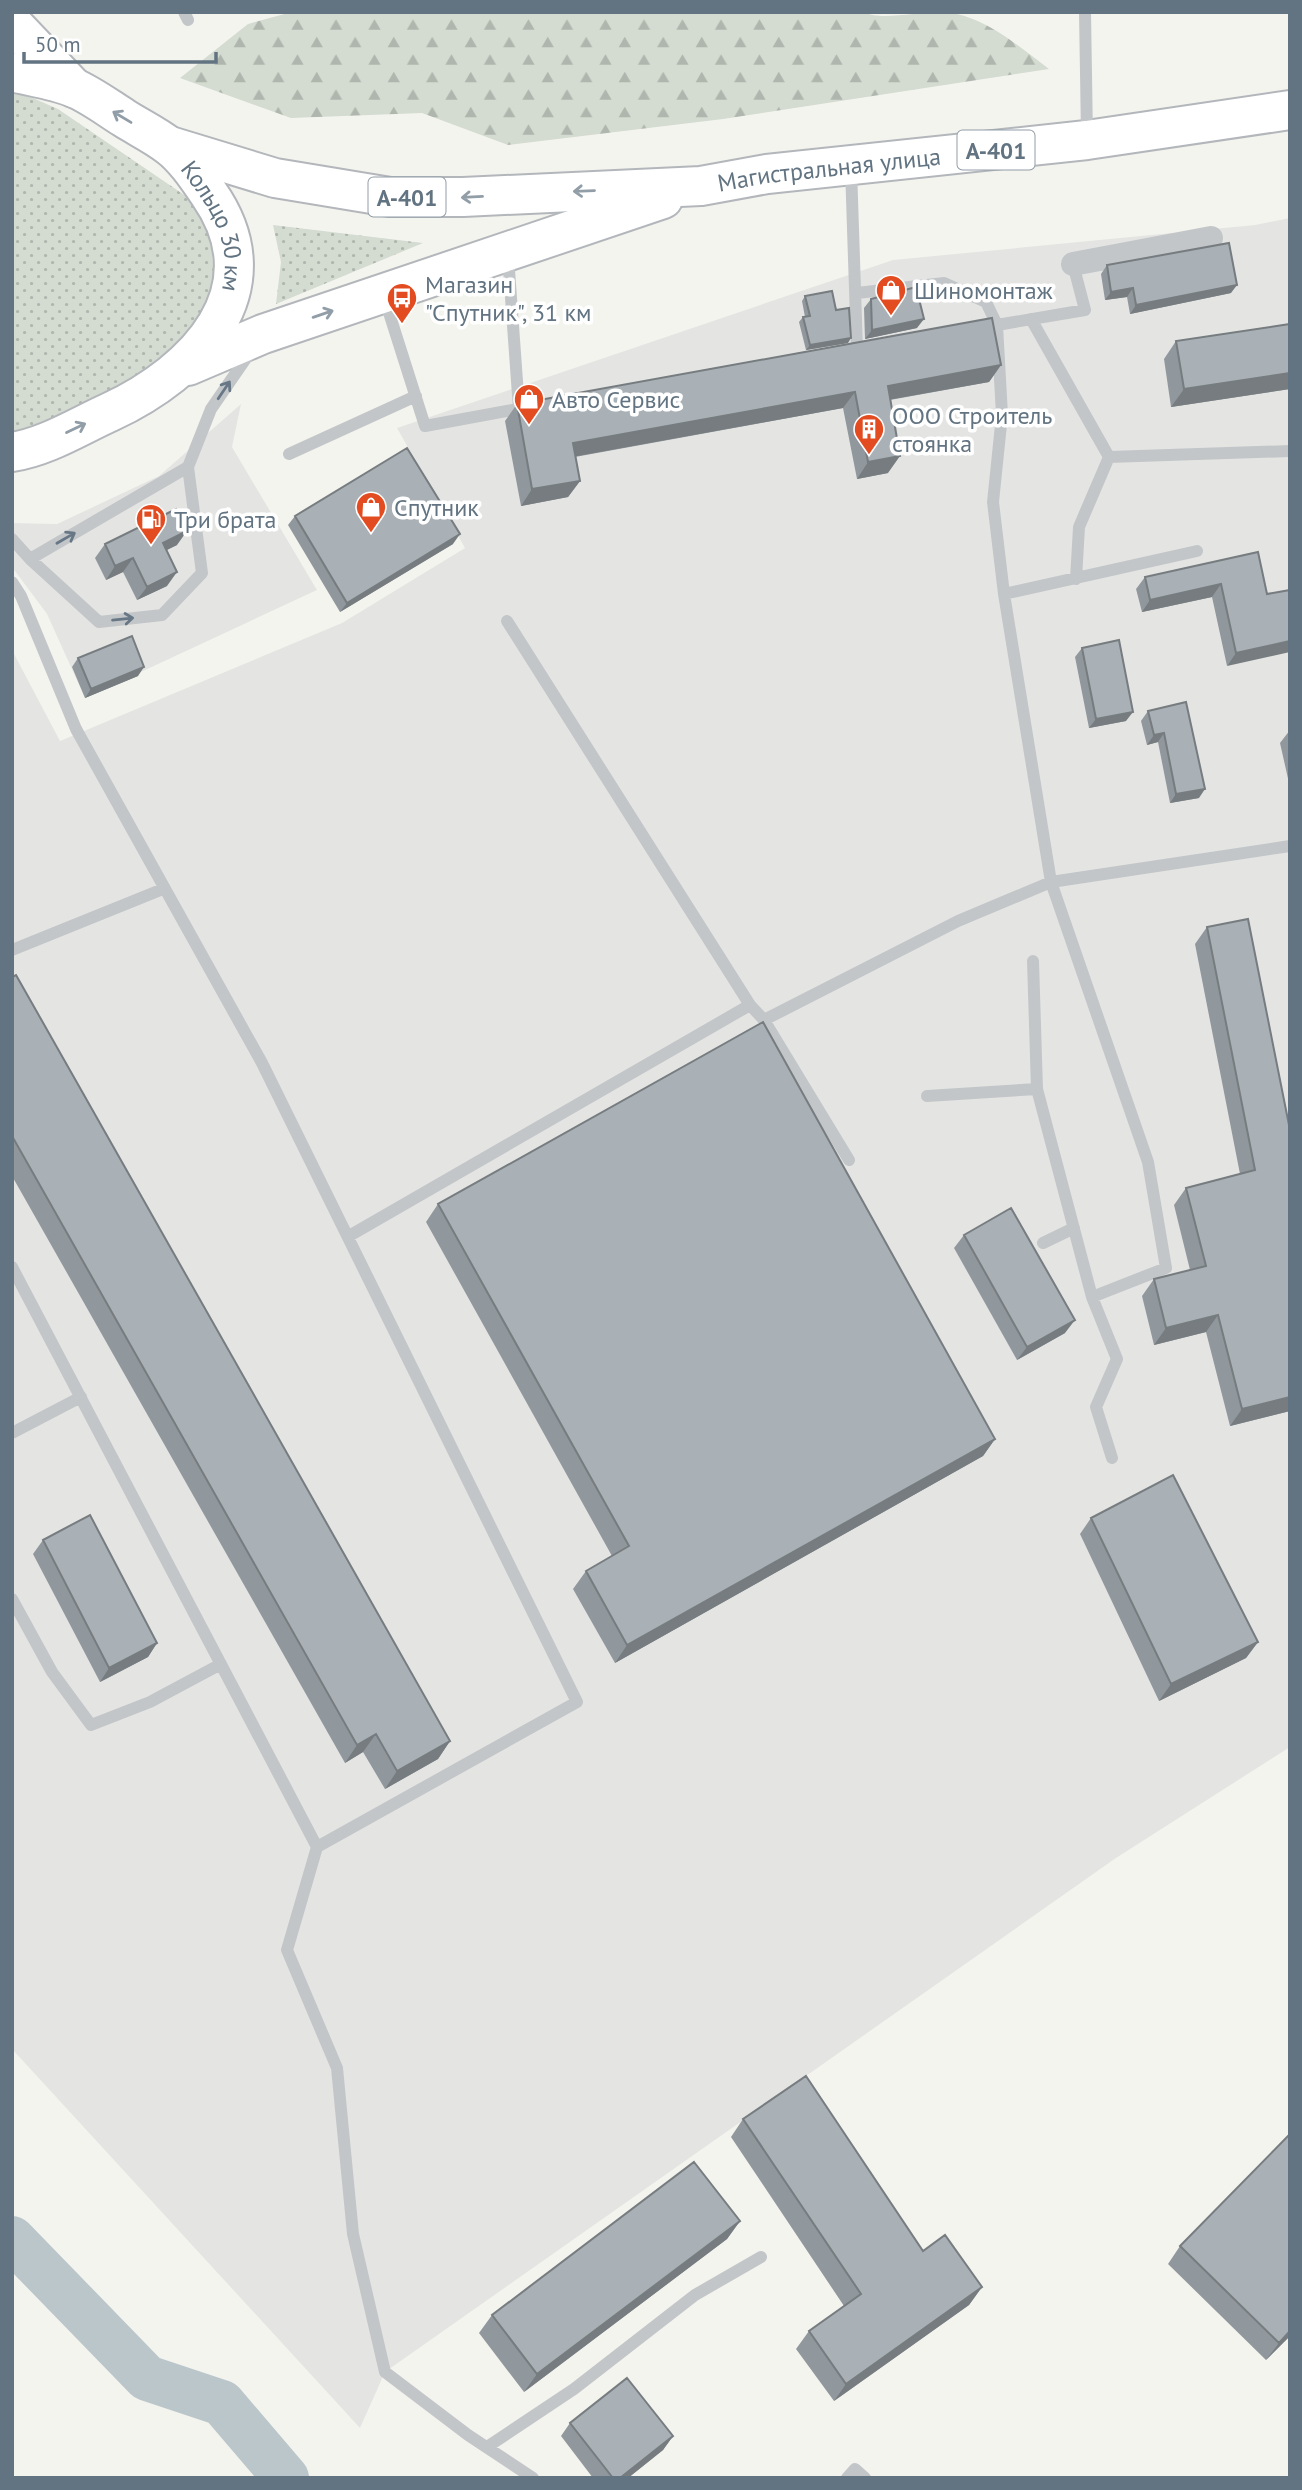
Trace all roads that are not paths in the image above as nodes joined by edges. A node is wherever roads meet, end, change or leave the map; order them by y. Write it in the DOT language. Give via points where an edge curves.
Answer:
graph roads {
  1 [pos="1085,12"];
  2 [pos="12,23"];
  3 [pos="12,72"];
  4 [pos="74,88"];
  5 [pos="1290,110"];
  6 [pos="1087,140"];
  7 [pos="170,146"];
  8 [pos="851,166"];
  9 [pos="701,186"];
  10 [pos="1210,238"];
  11 [pos="508,253"];
  12 [pos="1073,264"];
  13 [pos="857,292"];
  14 [pos="383,293"];
  15 [pos="1031,319"];
  16 [pos="997,325"];
  17 [pos="263,334"];
  18 [pos="871,347"];
  19 [pos="857,350"];
  20 [pos="844,352"];
  21 [pos="181,370"];
  22 [pos="416,396"];
  23 [pos="546,404"];
  24 [pos="519,409"];
  25 [pos="1290,451"];
  26 [pos="12,452"];
  27 [pos="289,454"];
  28 [pos="1110,457"];
  29 [pos="188,467"];
  30 [pos="12,539"];
  31 [pos="1197,551"];
  32 [pos="30,559"];
  33 [pos="1076,579"];
  34 [pos="12,582"];
  35 [pos="1004,594"];
  36 [pos="507,621"];
  37 [pos="1290,846"];
  38 [pos="1051,882"];
  39 [pos="163,889"];
  40 [pos="12,950"];
  41 [pos="1033,961"];
  42 [pos="750,1005"];
  43 [pos="764,1020"];
  44 [pos="1037,1089"];
  45 [pos="927,1096"];
  46 [pos="849,1160"];
  47 [pos="1074,1228"];
  48 [pos="349,1236"];
  49 [pos="1044,1243"];
  50 [pos="12,1267"];
  51 [pos="1092,1297"];
  52 [pos="81,1397"];
  53 [pos="12,1433"];
  54 [pos="1112,1458"];
  55 [pos="12,1599"];
  56 [pos="221,1664"];
  57 [pos="317,1847"];
  58 [pos="761,2257"];
  59 [pos="487,2447"];
  60 [pos="533,2478"];
  61 [pos="847,2478"];
  62 [pos="865,2478"];
  1 -- 6 [label="lane"];
  2 -- 4 [label="main road, А-401"];
  3 -- 4 [label="main road, Кольцо 30 км / А-401"];
  7 -- 4 [label="main road, Кольцо 30 км / А-401, one-way"];
  5 -- 6 [label="main road, Магистральная улица / А-401"];
  6 -- 8 [label="main road, Магистральная улица / А-401"];
  9 -- 7 [label="main road, Магистральная улица / А-401, one-way" via="390,197 275,178"];
  7 -- 21 [label="main road, Кольцо 30 км / А-401" via="216,204 234,246 232,286 221,317 208,342"];
  8 -- 9 [label="main road, Магистральная улица / А-401"];
  8 -- 13 [label="lane"];
  9 -- 11 [label="main road, Магистральная улица / А-401"];
  10 -- 12 [label="street"];
  11 -- 14 [label="main road, Магистральная улица / А-401"];
  11 -- 24 [label="lane"];
  12 -- 15 [label="lane" via="1086,310"];
  13 -- 16 [label="lane" via="944,283 986,302"];
  13 -- 19 [label="lane"];
  17 -- 14 [label="main road, Магистральная улица / А-401, one-way"];
  14 -- 22 [label="lane"];
  15 -- 16 [label="lane"];
  15 -- 28 [label="lane"];
  16 -- 35 [label="lane" via="1002,415 992,502"];
  17 -- 21 [label="main road, Магистральная улица / А-401"];
  29 -- 17 [label="lane, one-way" via="211,409"];
  18 -- 19 [label="lane"];
  19 -- 20 [label="lane"];
  26 -- 21 [label="main road, Кольцо 30 км / А-401, one-way" via="131,402"];
  22 -- 24 [label="lane" via="425,426"];
  22 -- 27 [label="lane"];
  23 -- 24 [label="lane"];
  25 -- 28 [label="lane"];
  28 -- 33 [label="lane" via="1079,527"];
  32 -- 29 [label="lane, one-way"];
  32 -- 29 [label="lane, one-way" via="99,622 162,615 202,573"];
  30 -- 32 [label="lane"];
  31 -- 33 [label="lane"];
  33 -- 35 [label="lane"];
  34 -- 39 [label="lane" via="76,729"];
  35 -- 38 [label="lane"];
  36 -- 42 [label="lane"];
  37 -- 38 [label="lane"];
  38 -- 43 [label="lane" via="958,921"];
  38 -- 51 [label="lane" via="1148,1162 1166,1268"];
  39 -- 40 [label="lane"];
  39 -- 48 [label="lane" via="262,1063"];
  41 -- 44 [label="lane"];
  42 -- 43 [label="lane"];
  42 -- 48 [label="lane"];
  43 -- 46 [label="lane"];
  44 -- 45 [label="lane"];
  44 -- 47 [label="lane"];
  47 -- 49 [label="lane"];
  47 -- 51 [label="lane"];
  48 -- 57 [label="lane" via="577,1702"];
  50 -- 52 [label="lane"];
  51 -- 54 [label="lane" via="1117,1359 1096,1407"];
  52 -- 53 [label="lane"];
  52 -- 56 [label="lane"];
  55 -- 56 [label="lane" via="52,1672 91,1725 150,1703"];
  56 -- 57 [label="lane"];
  57 -- 59 [label="lane" via="287,1950 337,2068 353,2234 385,2372"];
  58 -- 59 [label="lane" via="695,2295 574,2389"];
  59 -- 60 [label="lane"];
  61 -- 62 [label="lane" via="855,2469"];
}
